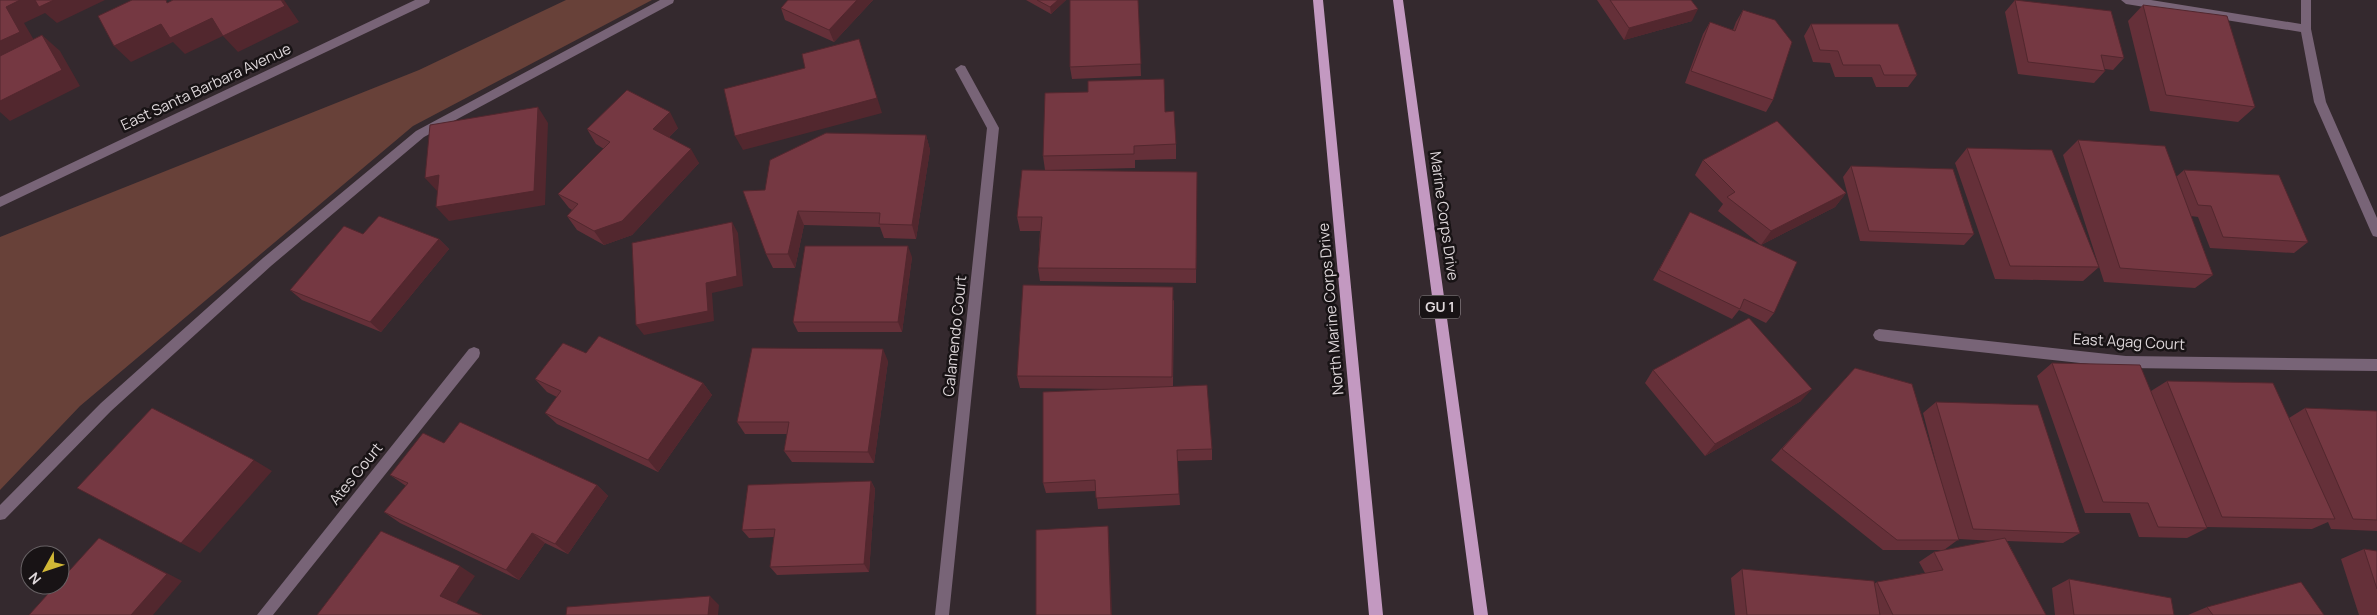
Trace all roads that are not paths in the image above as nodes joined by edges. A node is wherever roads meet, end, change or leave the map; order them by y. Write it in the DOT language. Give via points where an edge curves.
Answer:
graph roads {
  1 [pos="425,0"];
  2 [pos="669,0"];
  3 [pos="1318,0"];
  4 [pos="1398,0"];
  5 [pos="2126,0"];
  6 [pos="2306,0"];
  7 [pos="2306,29"];
  8 [pos="961,69"];
  9 [pos="0,202"];
  10 [pos="2377,232"];
  11 [pos="1880,335"];
  12 [pos="474,353"];
  13 [pos="2377,365"];
  14 [pos="0,514"];
  15 [pos="264,615"];
  16 [pos="942,615"];
  17 [pos="1376,615"];
  18 [pos="1481,615"];
  1 -- 9 [label="street, East Santa Barbara Avenue"];
  2 -- 14 [label="street" via="420,134 267,262 106,407"];
  3 -- 17 [label="main road, North Marine Corps Drive"];
  4 -- 18 [label="main road, Marine Corps Drive / GU 1"];
  5 -- 7 [label="street"];
  6 -- 7 [label="street"];
  7 -- 10 [label="street" via="2320,102"];
  8 -- 16 [label="street, Calamendo Court" via="993,128"];
  11 -- 13 [label="street, East Agag Court" via="2126,362"];
  12 -- 15 [label="street, Ates Court"];
}
